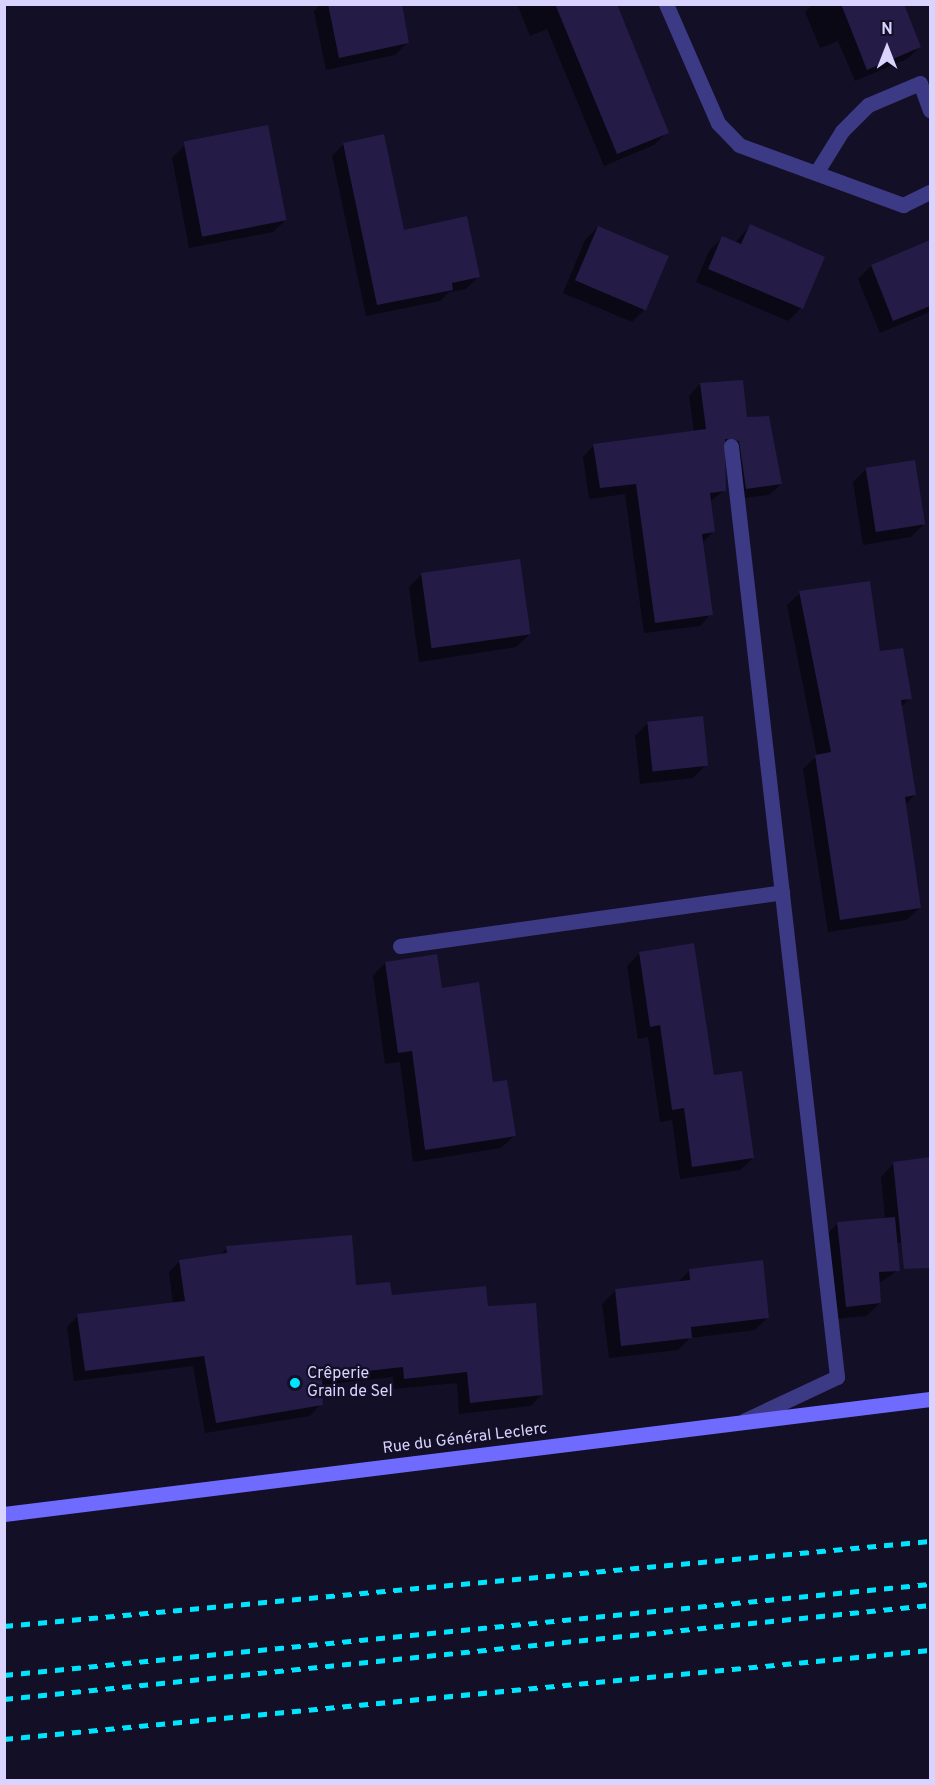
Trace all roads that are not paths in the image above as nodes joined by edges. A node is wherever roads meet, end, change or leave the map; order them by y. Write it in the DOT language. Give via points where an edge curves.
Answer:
graph roads {
  1 [pos="666,4"];
  2 [pos="930,110"];
  3 [pos="816,173"];
  4 [pos="930,192"];
  5 [pos="731,446"];
  6 [pos="782,892"];
  7 [pos="400,945"];
  8 [pos="930,1399"];
  9 [pos="737,1424"];
  10 [pos="4,1514"];
  1 -- 3 [label="street" via="718,123 739,145"];
  2 -- 3 [label="street" via="920,83 868,105 842,131"];
  3 -- 4 [label="street" via="903,205"];
  5 -- 6 [label="street"];
  6 -- 7 [label="street"];
  6 -- 9 [label="street" via="837,1377"];
  8 -- 9 [label="main road, Rue du Général Leclerc"];
  9 -- 10 [label="main road, Rue du Général Leclerc"];
}
